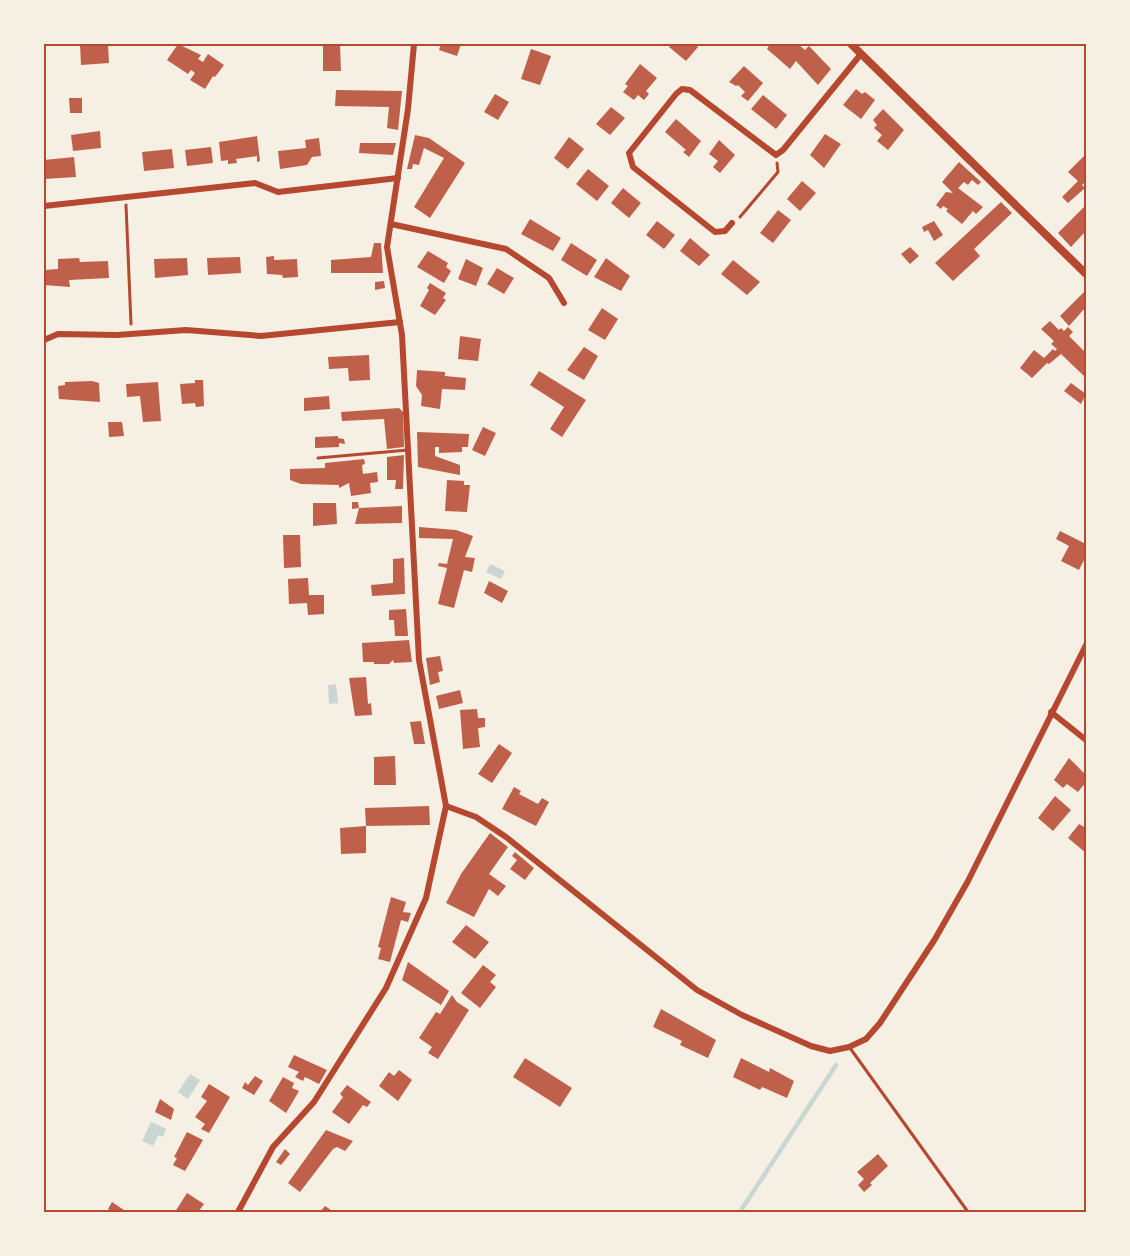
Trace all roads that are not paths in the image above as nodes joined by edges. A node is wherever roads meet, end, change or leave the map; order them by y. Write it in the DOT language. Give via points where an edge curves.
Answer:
graph roads {
  1 [pos="414,44"];
  2 [pos="851,44"];
  3 [pos="861,54"];
  4 [pos="398,178"];
  5 [pos="44,206"];
  6 [pos="732,223"];
  7 [pos="391,224"];
  8 [pos="1086,274"];
  9 [pos="564,303"];
  10 [pos="400,322"];
  11 [pos="44,340"];
  12 [pos="410,450"];
  13 [pos="318,458"];
  14 [pos="1086,645"];
  15 [pos="1051,712"];
  16 [pos="1086,740"];
  17 [pos="446,806"];
  18 [pos="849,1047"];
  19 [pos="238,1212"];
  20 [pos="968,1212"];
  1 -- 4 [label="street"];
  2 -- 3 [label="street"];
  3 -- 6 [label="street" via="776,155 690,90 682,89 629,153 633,167 715,232 725,231"];
  3 -- 8 [label="street"];
  4 -- 5 [label="street" via="278,192 255,183"];
  4 -- 7 [label="street"];
  7 -- 9 [label="street" via="506,249 549,278"];
  7 -- 10 [label="street" via="387,247"];
  10 -- 11 [label="street" via="261,336 186,330 58,334"];
  10 -- 12 [label="street"];
  12 -- 13 [label="lane"];
  12 -- 17 [label="street" via="419,660"];
  14 -- 15 [label="street"];
  15 -- 16 [label="street"];
  15 -- 18 [label="street" via="935,939 880,1023 866,1039"];
  17 -- 18 [label="street" via="476,817 506,837 697,990 742,1016 811,1046 830,1051"];
  17 -- 19 [label="street" via="426,898 386,988 314,1102 273,1147"];
  18 -- 20 [label="lane"];
}
